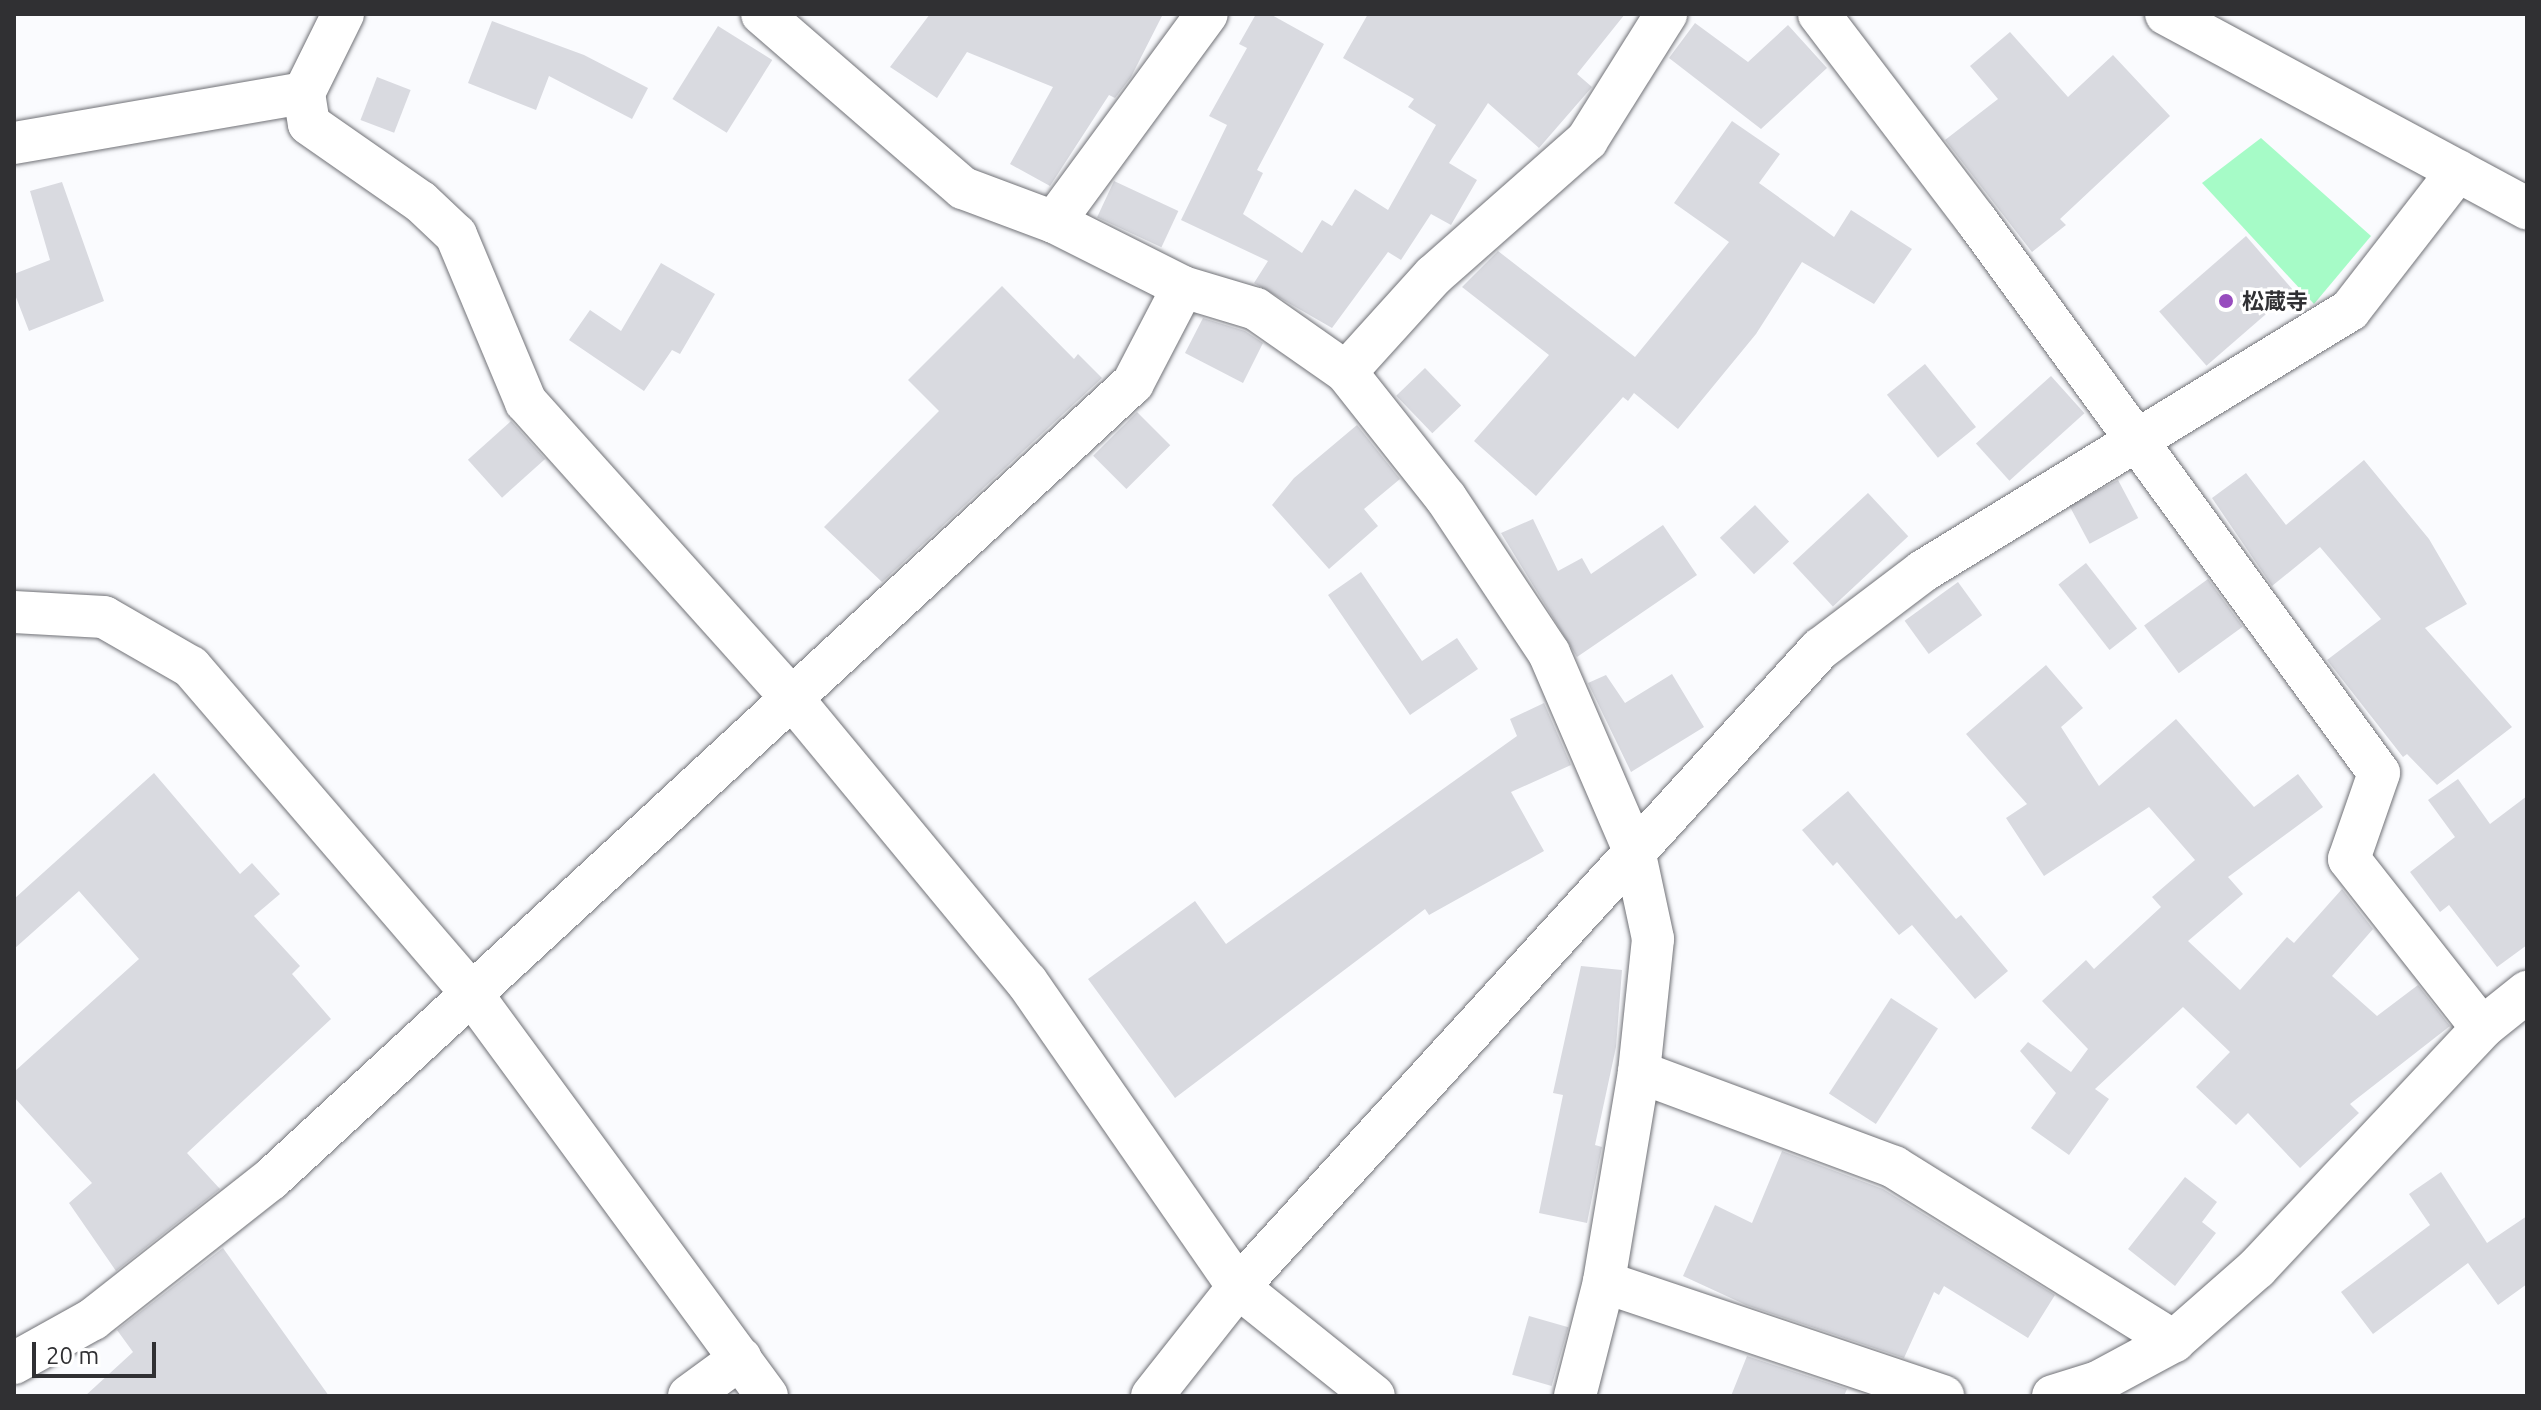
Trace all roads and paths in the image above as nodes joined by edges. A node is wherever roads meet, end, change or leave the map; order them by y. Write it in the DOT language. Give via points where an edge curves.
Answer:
graph roads {
  1 [pos="343,14"];
  2 [pos="762,14"];
  3 [pos="1207,14"];
  4 [pos="1666,14"];
  5 [pos="1819,14"];
  6 [pos="2166,14"];
  7 [pos="304,93"];
  8 [pos="14,143"];
  9 [pos="2458,171"];
  10 [pos="2527,208"];
  11 [pos="1054,222"];
  12 [pos="1183,287"];
  13 [pos="1346,372"];
  14 [pos="2137,441"];
  15 [pos="14,612"];
  16 [pos="791,697"];
  17 [pos="1634,850"];
  18 [pos="2527,992"];
  19 [pos="471,993"];
  20 [pos="2482,1028"];
  21 [pos="1639,1072"];
  22 [pos="1604,1282"];
  23 [pos="1238,1287"];
  24 [pos="2174,1341"];
  25 [pos="741,1358"];
  26 [pos="14,1363"];
  27 [pos="2061,1395"];
  28 [pos="689,1396"];
  29 [pos="767,1396"];
  30 [pos="1152,1396"];
  31 [pos="1374,1396"];
  32 [pos="1575,1396"];
  33 [pos="1943,1396"];
  1 -- 7 [label="street"];
  2 -- 11 [label="street" via="963,188"];
  3 -- 11 [label="street"];
  4 -- 13 [label="street" via="1587,140 1434,275"];
  5 -- 14 [label="street"];
  6 -- 9 [label="street"];
  7 -- 8 [label="street"];
  7 -- 16 [label="street" via="309,124 421,202 456,235 526,402"];
  9 -- 10 [label="street"];
  9 -- 14 [label="street" via="2350,310"];
  11 -- 12 [label="street"];
  12 -- 13 [label="street" via="1256,309"];
  12 -- 16 [label="street" via="1133,383"];
  13 -- 17 [label="street" via="1446,498 1549,653"];
  14 -- 17 [label="street" via="1923,571 1820,649"];
  14 -- 20 [label="street" via="2379,773 2349,859"];
  15 -- 19 [label="street" via="104,617 191,667"];
  16 -- 19 [label="street"];
  16 -- 23 [label="street" via="1027,982"];
  17 -- 21 [label="street" via="1653,939"];
  17 -- 23 [label="street"];
  18 -- 20 [label="street"];
  19 -- 25 [label="street"];
  19 -- 26 [label="street" via="271,1179 93,1319"];
  20 -- 24 [label="street" via="2257,1268"];
  21 -- 22 [label="street"];
  21 -- 24 [label="street" via="1894,1167"];
  22 -- 32 [label="street"];
  22 -- 33 [label="street"];
  23 -- 30 [label="street"];
  23 -- 31 [label="street"];
  24 -- 27 [label="street" via="2098,1382"];
  25 -- 28 [label="street"];
  25 -- 29 [label="street"];
}
